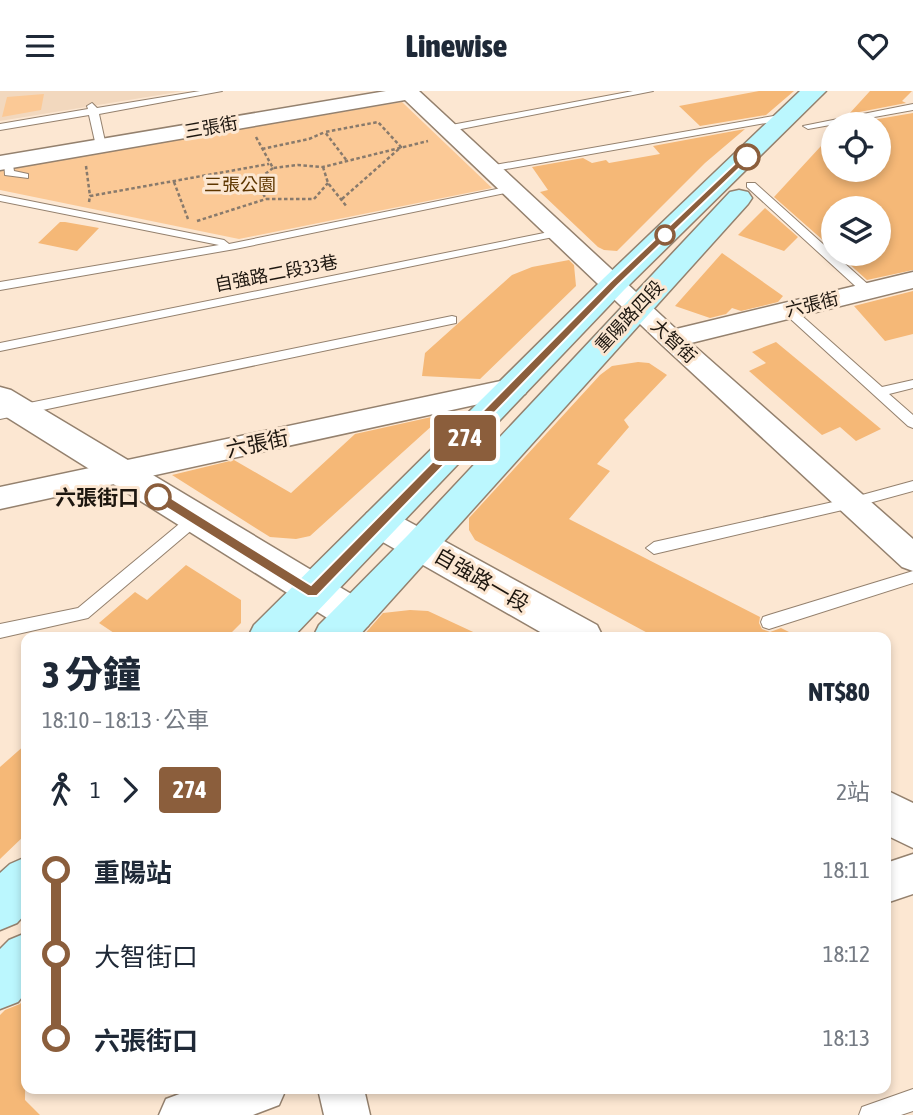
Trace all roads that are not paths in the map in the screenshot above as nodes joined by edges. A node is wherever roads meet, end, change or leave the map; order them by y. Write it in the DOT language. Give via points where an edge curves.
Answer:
graph roads {
  1 [pos="218,91"];
  2 [pos="648,91"];
  3 [pos="814,91"];
  4 [pos="842,91"];
  5 [pos="413,92"];
  6 [pos="913,107"];
  7 [pos="92,109"];
  8 [pos="799,121"];
  9 [pos="0,127"];
  10 [pos="449,131"];
  11 [pos="92,147"];
  12 [pos="4,163"];
  13 [pos="489,169"];
  14 [pos="24,176"];
  15 [pos="751,185"];
  16 [pos="511,189"];
  17 [pos="0,198"];
  18 [pos="559,233"];
  19 [pos="235,246"];
  20 [pos="913,280"];
  21 [pos="614,284"];
  22 [pos="0,286"];
  23 [pos="868,291"];
  24 [pos="637,306"];
  25 [pos="788,310"];
  26 [pos="452,320"];
  27 [pos="671,338"];
  28 [pos="0,347"];
  29 [pos="913,384"];
  30 [pos="515,387"];
  31 [pos="880,392"];
  32 [pos="7,407"];
  33 [pos="913,423"];
  34 [pos="120,473"];
  35 [pos="913,486"];
  36 [pos="0,498"];
  37 [pos="851,503"];
  38 [pos="195,519"];
  39 [pos="380,523"];
  40 [pos="421,545"];
  41 [pos="654,548"];
  42 [pos="913,558"];
  43 [pos="913,577"];
  44 [pos="312,592"];
  45 [pos="769,622"];
  46 [pos="343,626"];
  47 [pos="0,631"];
  48 [pos="273,632"];
  49 [pos="574,632"];
  50 [pos="891,814"];
  51 [pos="913,827"];
  52 [pos="913,874"];
  53 [pos="891,881"];
  54 [pos="21,885"];
  55 [pos="0,907"];
  56 [pos="21,962"];
  57 [pos="0,984"];
  58 [pos="247,1094"];
  59 [pos="342,1094"];
  60 [pos="913,1100"];
  61 [pos="182,1115"];
  62 [pos="348,1115"];
  63 [pos="870,1115"];
  1 -- 7 [label="lane"];
  2 -- 10 [label="lane"];
  3 -- 8 [label="main road, 重陽路四段"];
  4 -- 8 [label="main road, 重陽路四段"];
  5 -- 10 [label="street, 大智街"];
  5 -- 11 [label="street, 三張街"];
  6 -- 8 [label="lane"];
  7 -- 9 [label="lane"];
  7 -- 11 [label="lane"];
  8 -- 13 [label="lane"];
  8 -- 15 [label="main road, 重陽路四段"];
  8 -- 21 [label="main road, 重陽路四段"];
  10 -- 13 [label="street, 大智街"];
  11 -- 12 [label="street, 三張街"];
  12 -- 14 [label="lane" via="9,173"];
  13 -- 16 [label="street, 大智街"];
  15 -- 23 [label="lane"];
  15 -- 24 [label="main road, 重陽路四段"];
  16 -- 18 [label="street, 大智街"];
  16 -- 19 [label="lane"];
  17 -- 19 [label="lane"];
  18 -- 21 [label="street, 大智街"];
  18 -- 28 [label="lane, 自強路二段33巷"];
  19 -- 22 [label="lane"];
  20 -- 23 [label="street, 六張街"];
  21 -- 24 [label="street, 大智街"];
  21 -- 30 [label="main road, 重陽路四段"];
  23 -- 25 [label="street, 六張街"];
  24 -- 27 [label="street, 大智街"];
  24 -- 40 [label="main road, 重陽路四段"];
  25 -- 27 [label="street, 六張街"];
  25 -- 31 [label="lane"];
  26 -- 32 [label="lane"];
  27 -- 37 [label="street, 大智街"];
  29 -- 31 [label="lane"];
  30 -- 34 [label="street, 六張街"];
  30 -- 39 [label="main road, 重陽路四段"];
  31 -- 33 [label="lane"];
  32 -- 34 [label="street"];
  34 -- 36 [label="street, 六張街"];
  34 -- 38 [label="street"];
  35 -- 37 [label="lane"];
  37 -- 41 [label="lane"];
  37 -- 42 [label="street, 大智街"];
  38 -- 44 [label="street"];
  38 -- 47 [label="lane" via="82,613"];
  39 -- 40 [label="street, 自強路一段"];
  39 -- 44 [label="main road, 重陽路四段"];
  40 -- 46 [label="main road, 重陽路四段"];
  40 -- 49 [label="street, 自強路一段"];
  43 -- 45 [label="lane"];
  44 -- 46 [label="street"];
  44 -- 48 [label="main road, 重陽路四段"];
  50 -- 51 [label="street"];
  52 -- 53 [label="street"];
  54 -- 55 [label="main road"];
  56 -- 57 [label="main road"];
  58 -- 61 [label="street"];
  59 -- 62 [label="street"];
  60 -- 63 [label="lane"];
}
